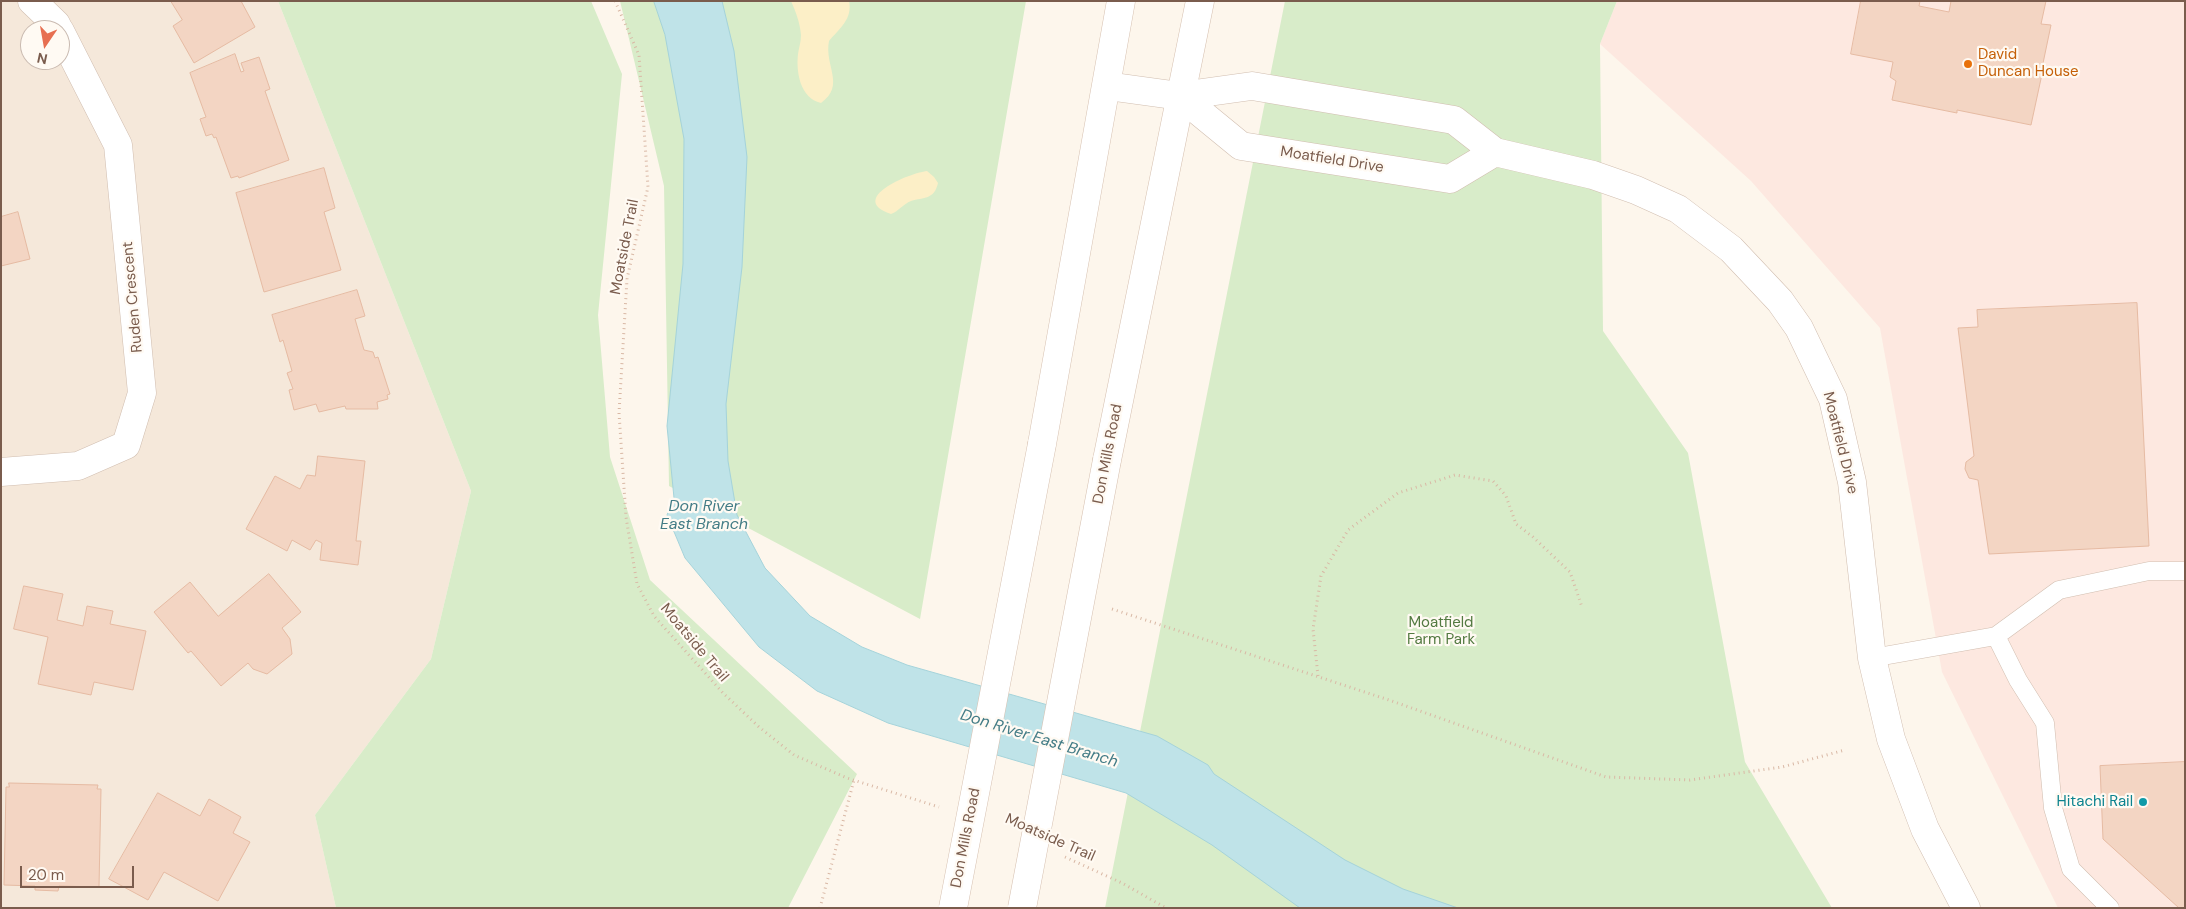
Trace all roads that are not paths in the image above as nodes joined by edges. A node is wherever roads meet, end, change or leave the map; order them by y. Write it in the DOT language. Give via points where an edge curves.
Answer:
graph roads {
  1 [pos="32,1"];
  2 [pos="1121,1"];
  3 [pos="1200,1"];
  4 [pos="52,20"];
  5 [pos="70,51"];
  6 [pos="1107,86"];
  7 [pos="1180,96"];
  8 [pos="1495,152"];
  9 [pos="1,472"];
  10 [pos="2185,571"];
  11 [pos="1996,636"];
  12 [pos="1872,658"];
  13 [pos="953,908"];
  14 [pos="1022,908"];
  15 [pos="1966,908"];
  16 [pos="2110,908"];
  1 -- 4 [label="street, Ruden Crescent"];
  2 -- 6 [label="street, Don Mills Road"];
  3 -- 7 [label="street, Don Mills Road"];
  5 -- 9 [label="street, Ruden Crescent" via="118,145 142,392 126,445 78,466"];
  6 -- 7 [label="street, Moatfield Drive"];
  6 -- 13 [label="street, Don Mills Road, bridge"];
  7 -- 8 [label="street, Moatfield Drive" via="1252,86 1454,120"];
  7 -- 8 [label="street, Moatfield Drive" via="1242,146 1450,179"];
  7 -- 14 [label="street, Don Mills Road, bridge"];
  8 -- 12 [label="street, Moatfield Drive" via="1593,175 1678,209 1731,249 1780,300 1799,328 1833,399 1852,482"];
  10 -- 11 [label="lane" via="2149,571 2059,590"];
  11 -- 12 [label="lane"];
  11 -- 16 [label="lane" via="2018,680 2046,723 2053,808 2071,869"];
  12 -- 15 [label="street, Moatfield Drive" via="1894,748 1925,830"];
}
